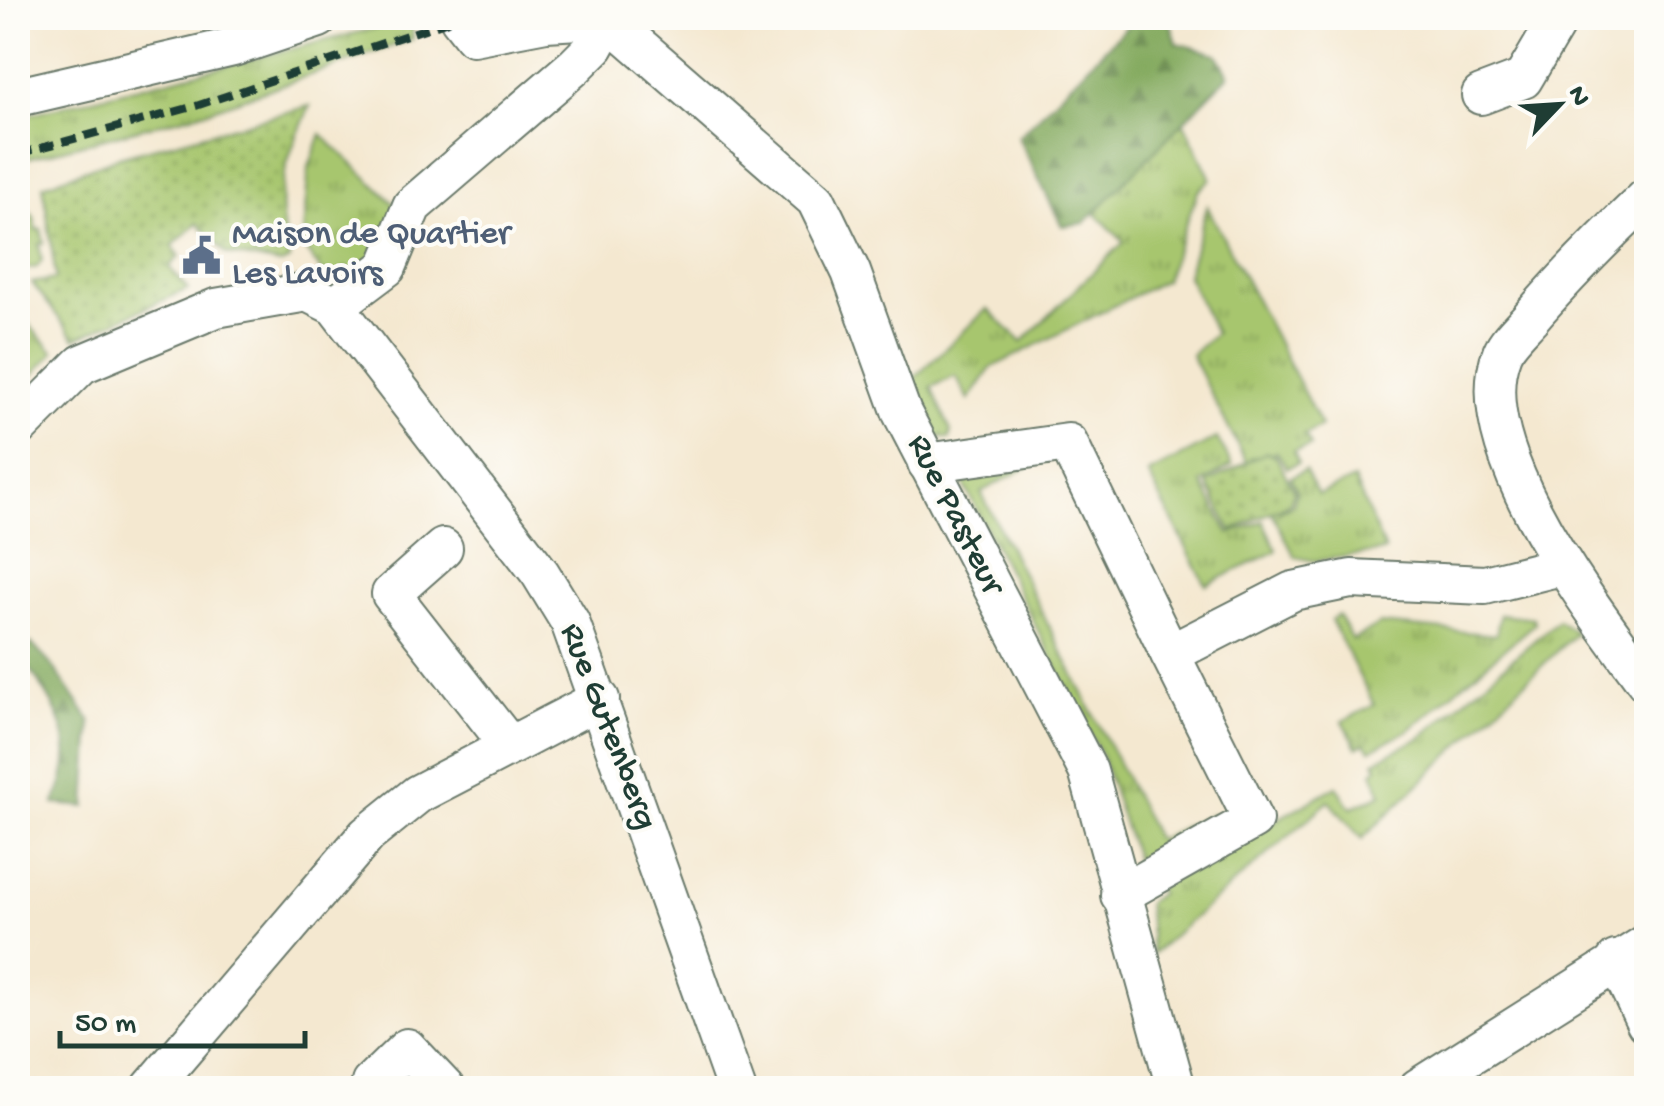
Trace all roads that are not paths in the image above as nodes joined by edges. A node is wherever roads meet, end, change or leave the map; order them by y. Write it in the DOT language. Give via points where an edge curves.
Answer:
graph roads {
  1 [pos="319,18"];
  2 [pos="458,18"];
  3 [pos="1559,18"];
  4 [pos="610,19"];
  5 [pos="1480,94"];
  6 [pos="18,97"];
  7 [pos="1646,198"];
  8 [pos="335,306"];
  9 [pos="18,428"];
  10 [pos="926,463"];
  11 [pos="444,548"];
  12 [pos="1561,566"];
  13 [pos="1170,654"];
  14 [pos="1646,682"];
  15 [pos="600,698"];
  16 [pos="510,745"];
  17 [pos="1120,895"];
  18 [pos="1631,952"];
  19 [pos="1646,1023"];
  20 [pos="151,1088"];
  21 [pos="377,1088"];
  22 [pos="444,1088"];
  23 [pos="736,1088"];
  24 [pos="1176,1088"];
  25 [pos="1418,1088"];
  1 -- 6 [label="street" via="233,47"];
  2 -- 4 [label="street" via="473,36"];
  3 -- 5 [label="street" via="1523,79"];
  4 -- 8 [label="street" via="575,66 412,206 387,267"];
  4 -- 10 [label="street, Rue Pasteur" via="816,200"];
  7 -- 12 [label="street" via="1574,265 1503,350 1494,385 1497,429"];
  8 -- 9 [label="street" via="307,292 216,308 82,364"];
  8 -- 15 [label="street, Rue Gutenberg" via="540,573 570,622"];
  10 -- 13 [label="street" via="1068,443"];
  10 -- 17 [label="street, Rue Pasteur" via="1088,771"];
  11 -- 16 [label="street" via="392,594"];
  12 -- 13 [label="street" via="1485,585 1350,579 1294,591"];
  12 -- 14 [label="street"];
  13 -- 17 [label="street" via="1253,820"];
  15 -- 16 [label="street"];
  15 -- 23 [label="street, Rue Gutenberg"];
  16 -- 20 [label="street" via="418,794 367,835"];
  17 -- 24 [label="street, Rue Pasteur"];
  18 -- 19 [label="street"];
  18 -- 25 [label="street"];
  21 -- 22 [label="street" via="371,1083 408,1048"];
}
